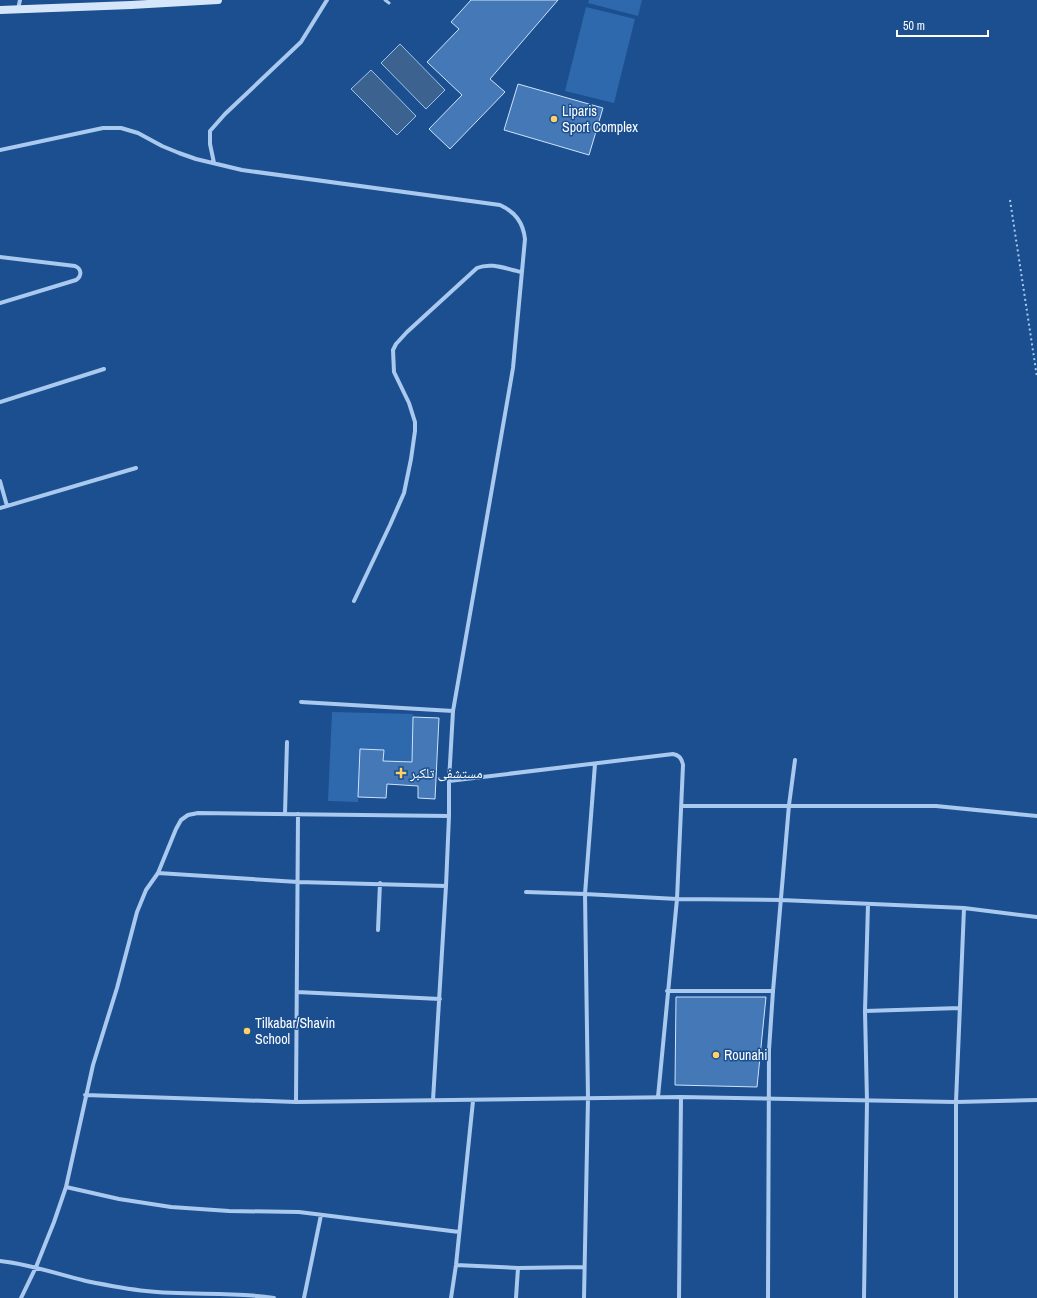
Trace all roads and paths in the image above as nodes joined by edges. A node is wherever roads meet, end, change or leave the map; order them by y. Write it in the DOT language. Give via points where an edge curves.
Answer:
graph roads {
  1 [pos="20,0"];
  2 [pos="218,0"];
  3 [pos="327,0"];
  4 [pos="385,0"];
  5 [pos="131,2"];
  6 [pos="389,3"];
  7 [pos="18,9"];
  8 [pos="0,10"];
  9 [pos="0,150"];
  10 [pos="214,163"];
  11 [pos="1010,200"];
  12 [pos="0,257"];
  13 [pos="520,272"];
  14 [pos="0,304"];
  15 [pos="104,369"];
  16 [pos="1037,377"];
  17 [pos="0,402"];
  18 [pos="136,468"];
  19 [pos="0,481"];
  20 [pos="7,506"];
  21 [pos="0,508"];
  22 [pos="354,601"];
  23 [pos="301,702"];
  24 [pos="453,711"];
  25 [pos="287,742"];
  26 [pos="795,760"];
  27 [pos="595,764"];
  28 [pos="449,781"];
  29 [pos="682,806"];
  30 [pos="789,806"];
  31 [pos="285,814"];
  32 [pos="298,814"];
  33 [pos="449,816"];
  34 [pos="1037,816"];
  35 [pos="158,873"];
  36 [pos="298,882"];
  37 [pos="380,883"];
  38 [pos="446,886"];
  39 [pos="526,892"];
  40 [pos="585,894"];
  41 [pos="677,899"];
  42 [pos="781,900"];
  43 [pos="868,904"];
  44 [pos="964,908"];
  45 [pos="1037,917"];
  46 [pos="378,930"];
  47 [pos="668,991"];
  48 [pos="773,991"];
  49 [pos="296,992"];
  50 [pos="440,999"];
  51 [pos="960,1008"];
  52 [pos="865,1011"];
  53 [pos="85,1095"];
  54 [pos="681,1097"];
  55 [pos="588,1098"];
  56 [pos="658,1098"];
  57 [pos="768,1099"];
  58 [pos="433,1100"];
  59 [pos="1037,1100"];
  60 [pos="473,1101"];
  61 [pos="867,1101"];
  62 [pos="296,1102"];
  63 [pos="956,1102"];
  64 [pos="66,1187"];
  65 [pos="321,1215"];
  66 [pos="458,1232"];
  67 [pos="0,1261"];
  68 [pos="456,1265"];
  69 [pos="36,1267"];
  70 [pos="584,1267"];
  71 [pos="518,1268"];
  72 [pos="21,1298"];
  73 [pos="274,1298"];
  74 [pos="304,1298"];
  75 [pos="452,1298"];
  76 [pos="516,1298"];
  77 [pos="584,1298"];
  78 [pos="680,1298"];
  79 [pos="768,1298"];
  80 [pos="864,1298"];
  81 [pos="956,1298"];
  1 -- 7 [label="street"];
  2 -- 5 [label="main road"];
  3 -- 10 [label="street" via="301,42 210,131"];
  4 -- 6 [label="lane"];
  5 -- 7 [label="main road"];
  7 -- 8 [label="main road"];
  9 -- 10 [label="street" via="112,127 130,130 179,153"];
  10 -- 13 [label="street" via="264,174 500,205 513,212 524,231"];
  11 -- 16 [label="path"];
  12 -- 14 [label="street" via="72,265 78,267 81,273 79,279"];
  13 -- 22 [label="street" via="491,265 477,268 396,344 393,350 394,372 415,422 411,459 404,493"];
  13 -- 24 [label="street" via="508,397"];
  15 -- 17 [label="street"];
  18 -- 20 [label="street"];
  19 -- 20 [label="street"];
  20 -- 21 [label="street"];
  23 -- 24 [label="street"];
  24 -- 28 [label="street"];
  25 -- 31 [label="street"];
  26 -- 30 [label="street"];
  27 -- 28 [label="street"];
  27 -- 29 [label="street" via="677,755 682,759 683,765"];
  27 -- 40 [label="street"];
  28 -- 33 [label="street"];
  29 -- 30 [label="street"];
  29 -- 41 [label="street"];
  30 -- 34 [label="street" via="936,806"];
  30 -- 42 [label="street"];
  31 -- 32 [label="street"];
  31 -- 35 [label="street" via="188,815 181,820 176,829"];
  32 -- 33 [label="street"];
  32 -- 36 [label="street"];
  33 -- 38 [label="street"];
  35 -- 36 [label="street"];
  35 -- 53 [label="street" via="146,890 137,912"];
  36 -- 37 [label="street"];
  36 -- 49 [label="street"];
  37 -- 38 [label="street"];
  37 -- 46 [label="street"];
  38 -- 50 [label="street"];
  39 -- 40 [label="street"];
  40 -- 41 [label="street"];
  40 -- 55 [label="street"];
  41 -- 42 [label="street"];
  41 -- 47 [label="street"];
  42 -- 43 [label="street"];
  42 -- 48 [label="street"];
  43 -- 44 [label="street"];
  43 -- 52 [label="street"];
  44 -- 45 [label="street"];
  44 -- 51 [label="street"];
  47 -- 48 [label="street"];
  47 -- 56 [label="street"];
  48 -- 57 [label="street"];
  49 -- 50 [label="street"];
  49 -- 62 [label="street"];
  50 -- 58 [label="street"];
  51 -- 52 [label="street"];
  51 -- 63 [label="street"];
  52 -- 61 [label="street"];
  53 -- 62 [label="street"];
  53 -- 64 [label="street"];
  54 -- 56 [label="street"];
  54 -- 57 [label="street"];
  54 -- 78 [label="street"];
  55 -- 56 [label="street"];
  55 -- 60 [label="street"];
  55 -- 70 [label="street"];
  57 -- 61 [label="street"];
  57 -- 79 [label="street"];
  58 -- 60 [label="street"];
  58 -- 62 [label="street"];
  59 -- 63 [label="street"];
  60 -- 66 [label="street"];
  61 -- 63 [label="street"];
  61 -- 80 [label="street"];
  63 -- 81 [label="street"];
  64 -- 65 [label="street" via="171,1207"];
  64 -- 69 [label="street"];
  65 -- 66 [label="street"];
  65 -- 74 [label="street"];
  66 -- 68 [label="street"];
  67 -- 69 [label="street"];
  68 -- 71 [label="street"];
  68 -- 75 [label="street"];
  69 -- 72 [label="street"];
  69 -- 73 [label="street" via="86,1281 147,1291"];
  70 -- 71 [label="street"];
  70 -- 77 [label="street"];
  71 -- 76 [label="street"];
}
